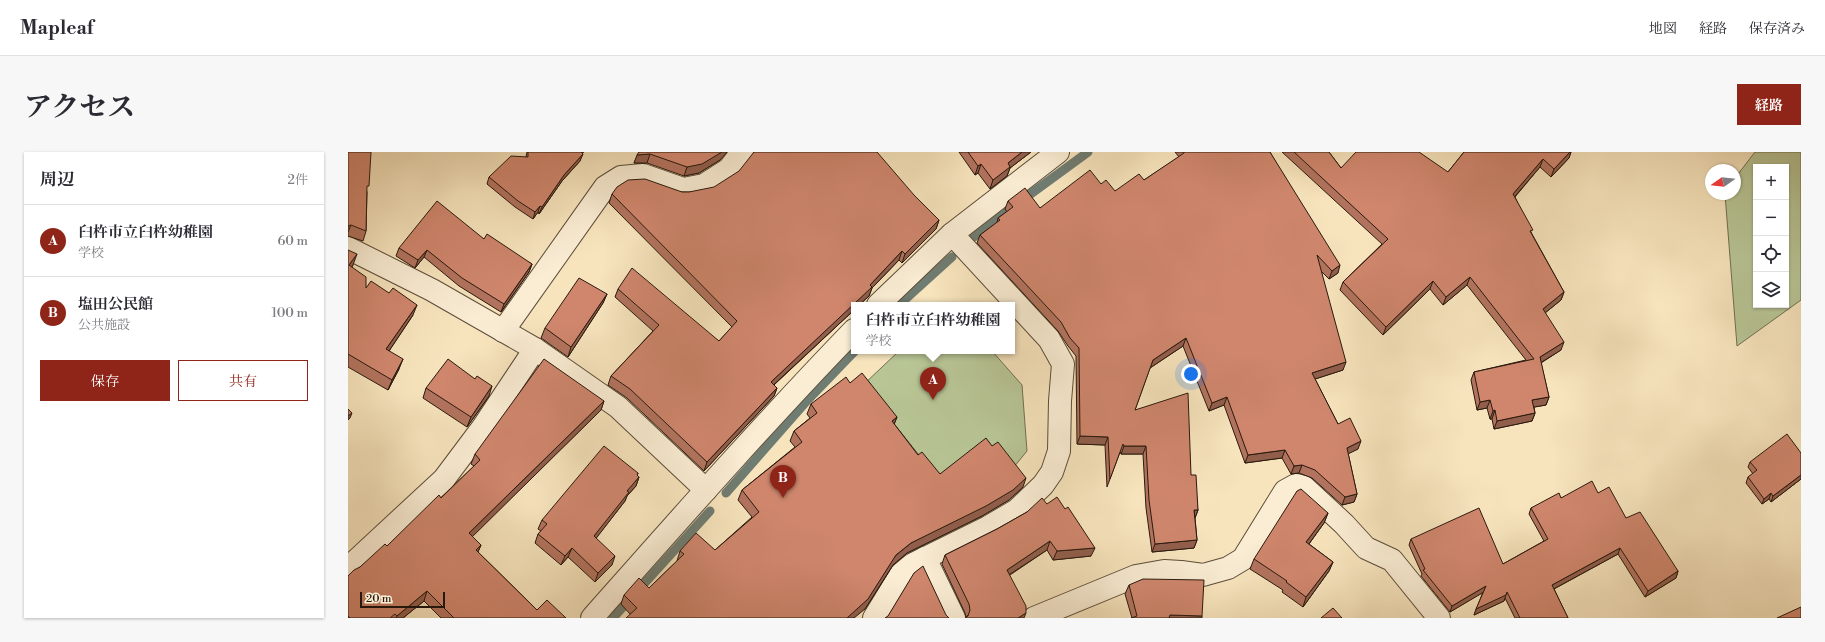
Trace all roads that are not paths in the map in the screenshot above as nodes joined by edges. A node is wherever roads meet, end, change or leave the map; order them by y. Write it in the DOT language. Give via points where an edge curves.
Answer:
graph roads {
  1 [pos="742,152"];
  2 [pos="1058,152"];
  3 [pos="952,234"];
  4 [pos="348,248"];
  5 [pos="881,302"];
  6 [pos="1015,302"];
  7 [pos="1015,302"];
  8 [pos="504,331"];
  9 [pos="851,333"];
  10 [pos="535,349"];
  11 [pos="706,490"];
  12 [pos="925,558"];
  13 [pos="348,568"];
  14 [pos="592,618"];
  15 [pos="874,618"];
  16 [pos="954,618"];
  17 [pos="1034,618"];
  18 [pos="1439,618"];
  1 -- 8 [label="street" via="729,169 704,185 683,188 643,175 621,177 605,187"];
  2 -- 3 [label="street"];
  3 -- 5 [label="street"];
  3 -- 6 [label="street"];
  4 -- 8 [label="street" via="432,290"];
  7 -- 12 [label="street" via="1049,339 1063,364 1059,451 1052,472 1043,485 1017,510"];
  8 -- 10 [label="street"];
  9 -- 11 [label="street"];
  10 -- 11 [label="street" via="618,407"];
  10 -- 13 [label="street" via="483,427 444,479"];
  11 -- 14 [label="street"];
  12 -- 15 [label="street" via="901,574"];
  12 -- 16 [label="street"];
  17 -- 18 [label="street" via="1136,576 1157,571 1202,576 1236,565 1243,559 1285,491 1296,485 1304,487 1366,548 1392,560"];
}
